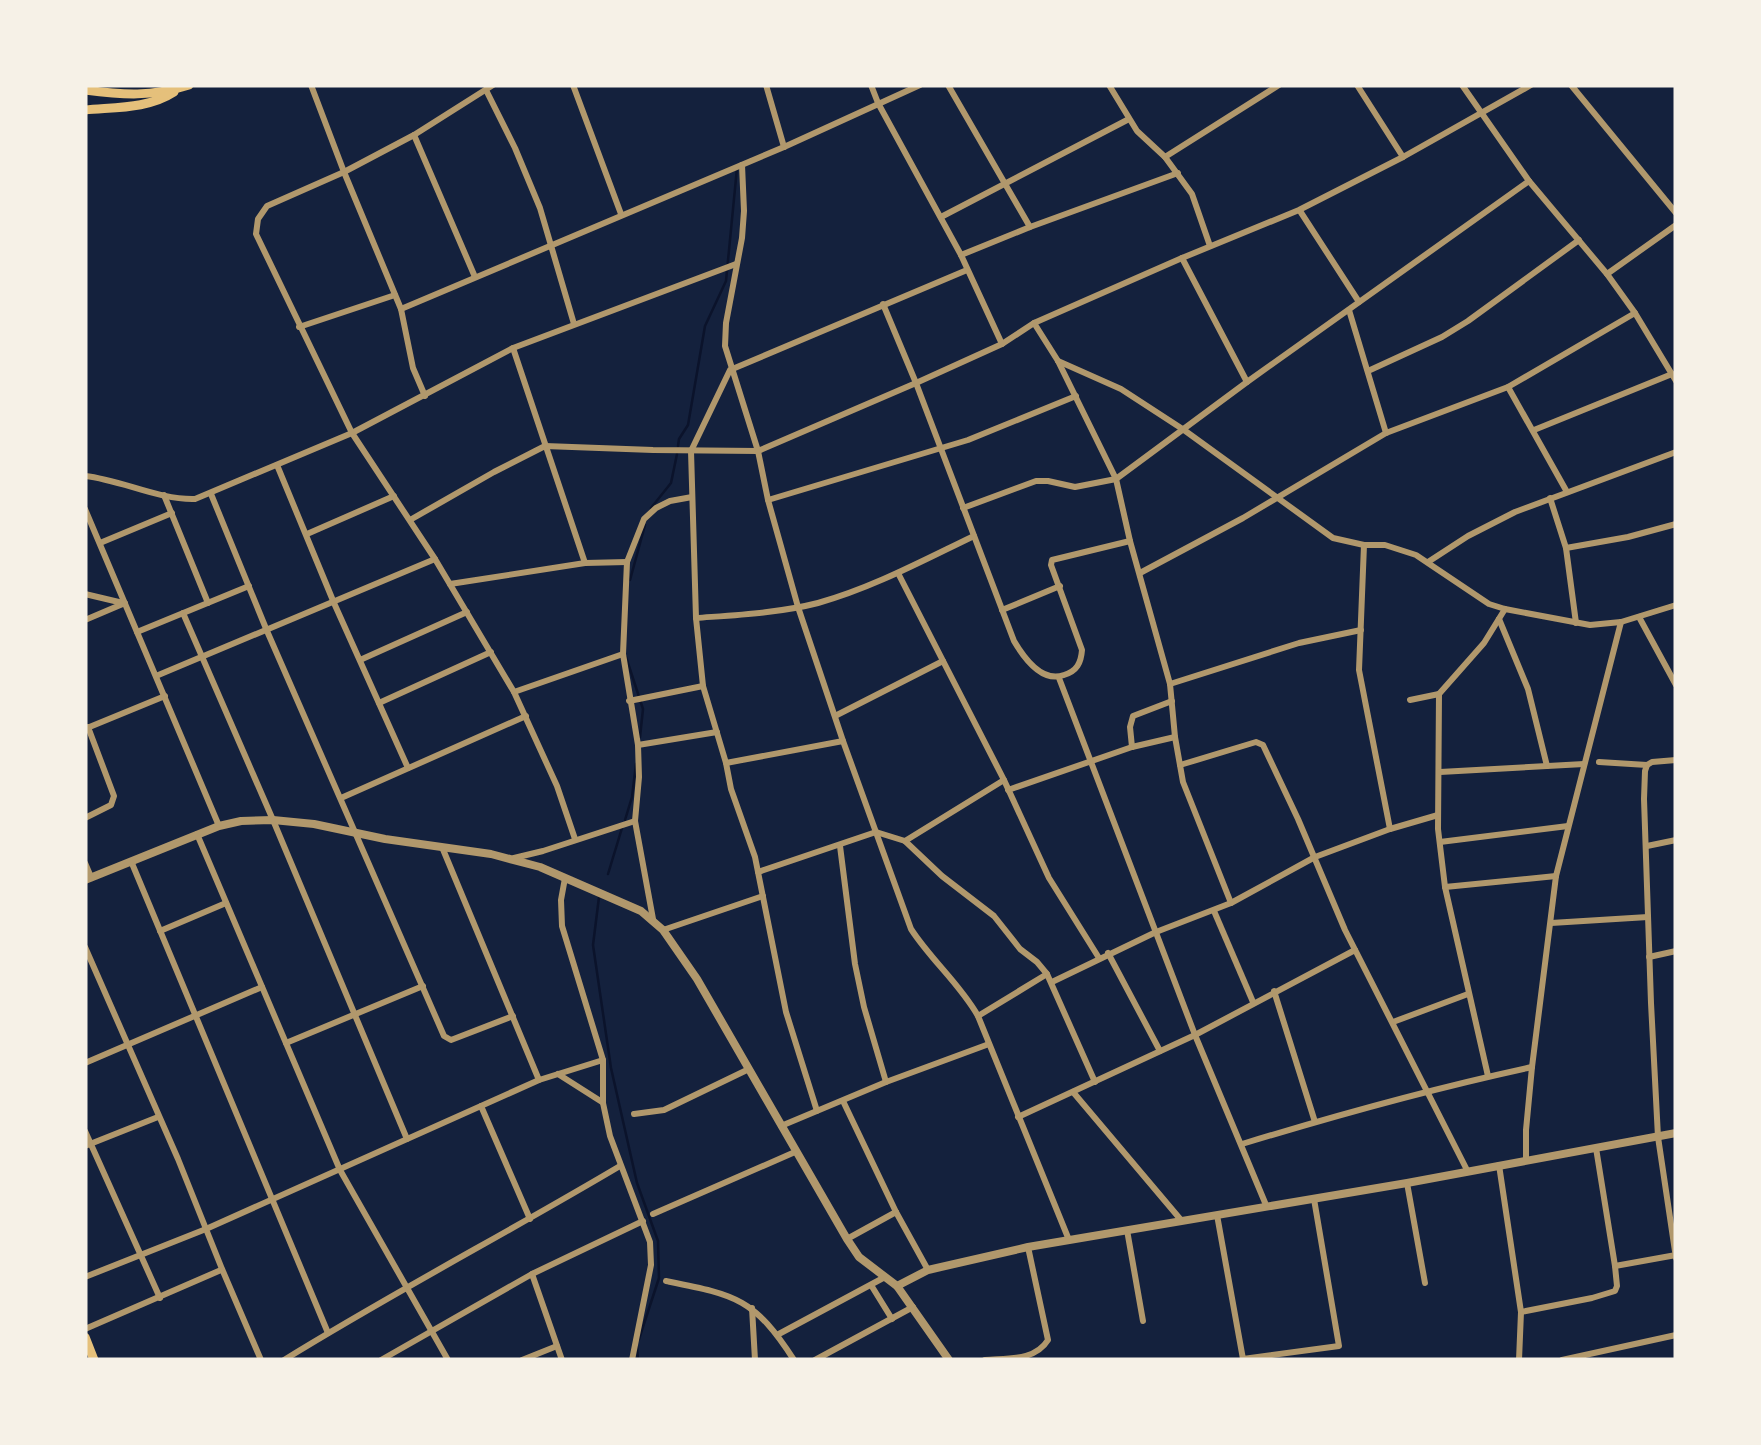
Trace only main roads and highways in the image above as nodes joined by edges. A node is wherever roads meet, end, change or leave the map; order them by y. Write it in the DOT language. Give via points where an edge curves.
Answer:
graph roads {
  1 [pos="185,86"];
  2 [pos="85,90"];
  3 [pos="85,110"];
  4 [pos="85,1338"];
  5 [pos="94,1360"];
  1 -- 2 [label="main road" via="133,96"];
  1 -- 3 [label="main road" via="146,105"];
  4 -- 5 [label="main road"];
}
